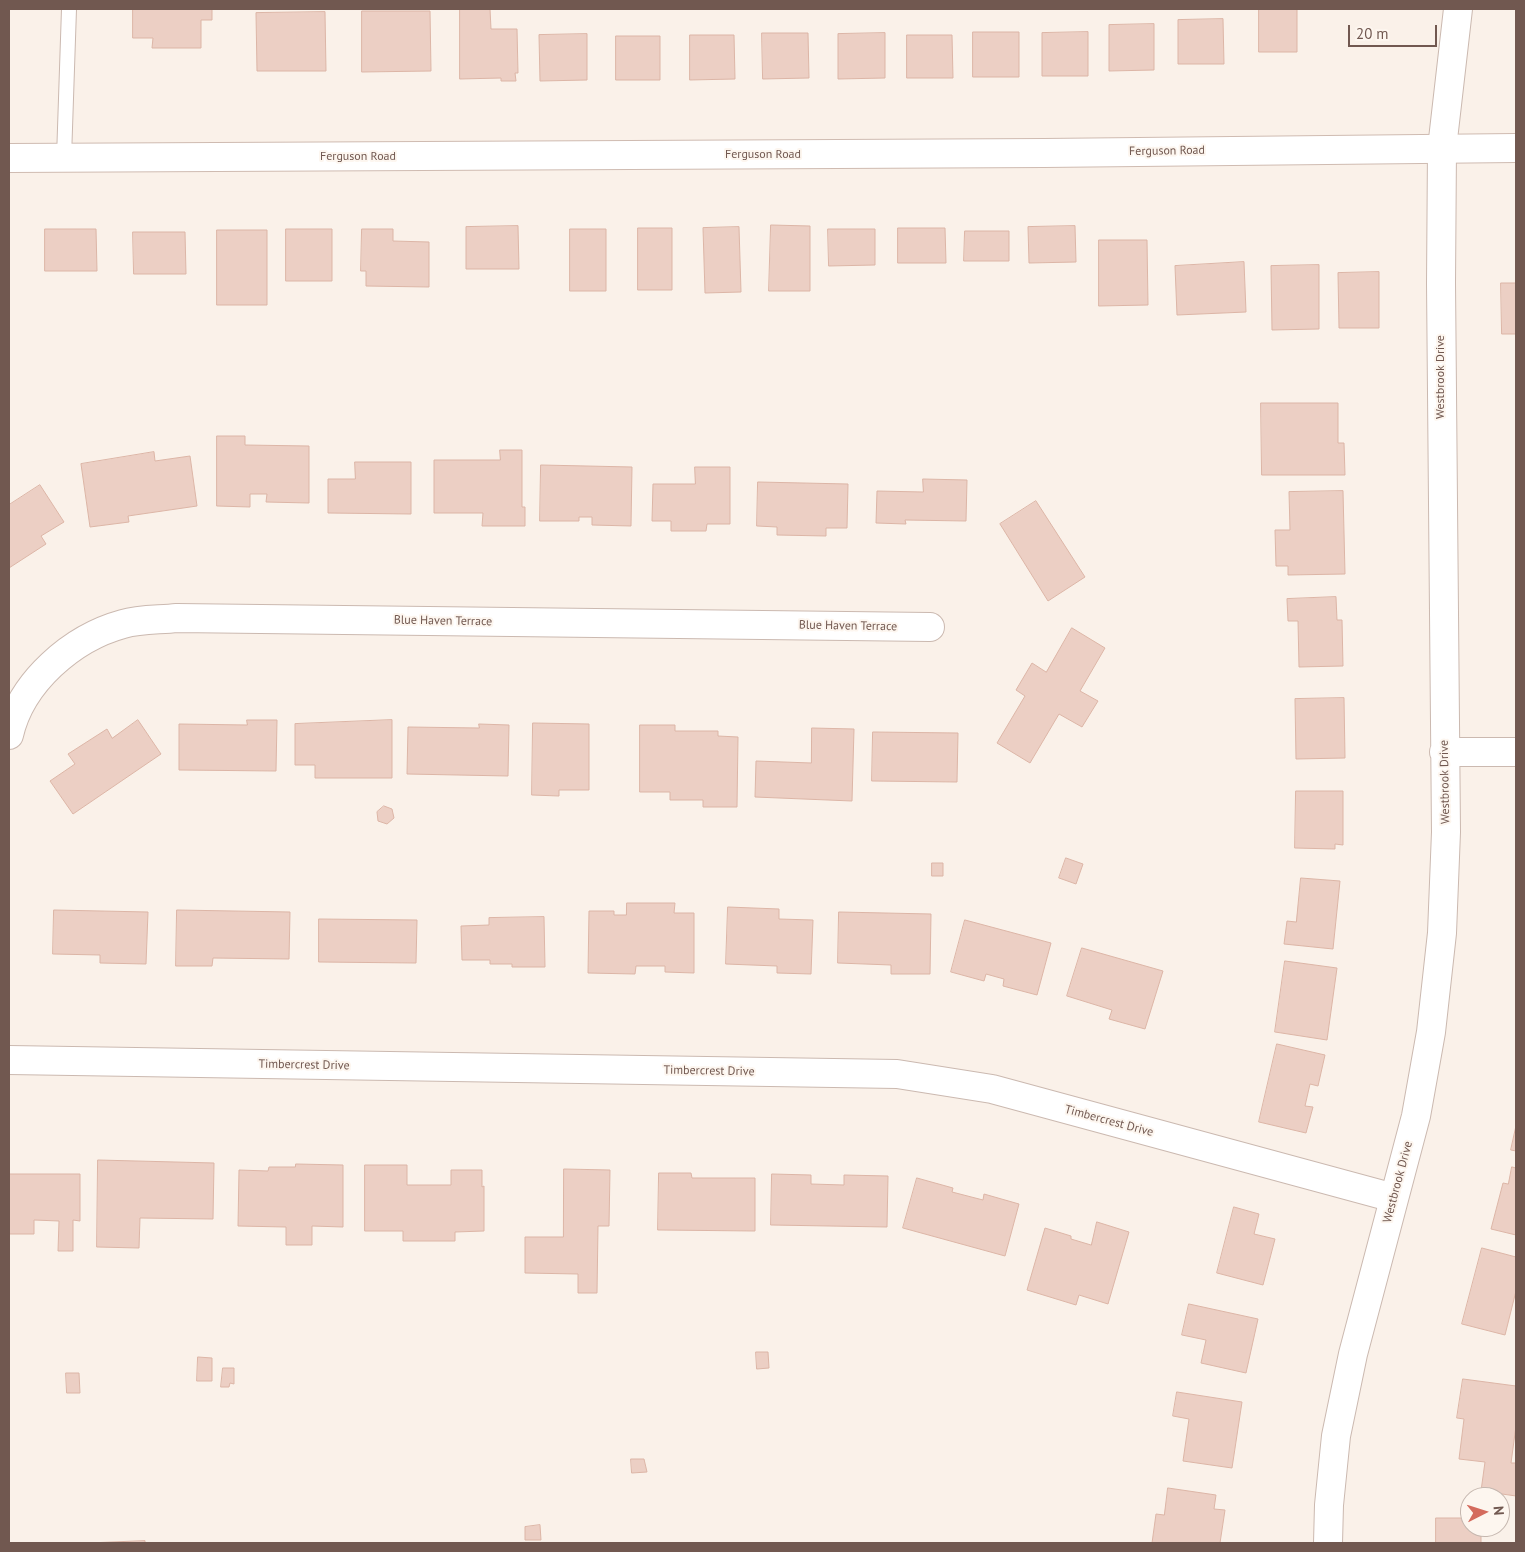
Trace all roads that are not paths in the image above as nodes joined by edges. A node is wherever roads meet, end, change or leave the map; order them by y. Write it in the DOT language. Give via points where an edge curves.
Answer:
graph roads {
  1 [pos="69,9"];
  2 [pos="1458,9"];
  3 [pos="1442,148"];
  4 [pos="1516,148"];
  5 [pos="9,158"];
  6 [pos="64,158"];
  7 [pos="930,627"];
  8 [pos="9,735"];
  9 [pos="1444,752"];
  10 [pos="1516,752"];
  11 [pos="9,1060"];
  12 [pos="1394,1198"];
  13 [pos="1328,1543"];
  1 -- 6 [label="lane"];
  2 -- 3 [label="street, Westbrook Drive"];
  3 -- 4 [label="street, Ferguson Road"];
  3 -- 6 [label="street, Ferguson Road"];
  3 -- 9 [label="street, Westbrook Drive"];
  5 -- 6 [label="street, Ferguson Road"];
  7 -- 8 [label="street, Blue Haven Terrace" via="176,618 124,624 96,634 70,649 47,669 26,696"];
  9 -- 10 [label="street"];
  9 -- 12 [label="street, Westbrook Drive" via="1446,832 1442,933 1431,1032 1416,1116"];
  11 -- 12 [label="street, Timbercrest Drive" via="897,1074 992,1089"];
  12 -- 13 [label="street, Westbrook Drive" via="1353,1354 1336,1436"];
}
